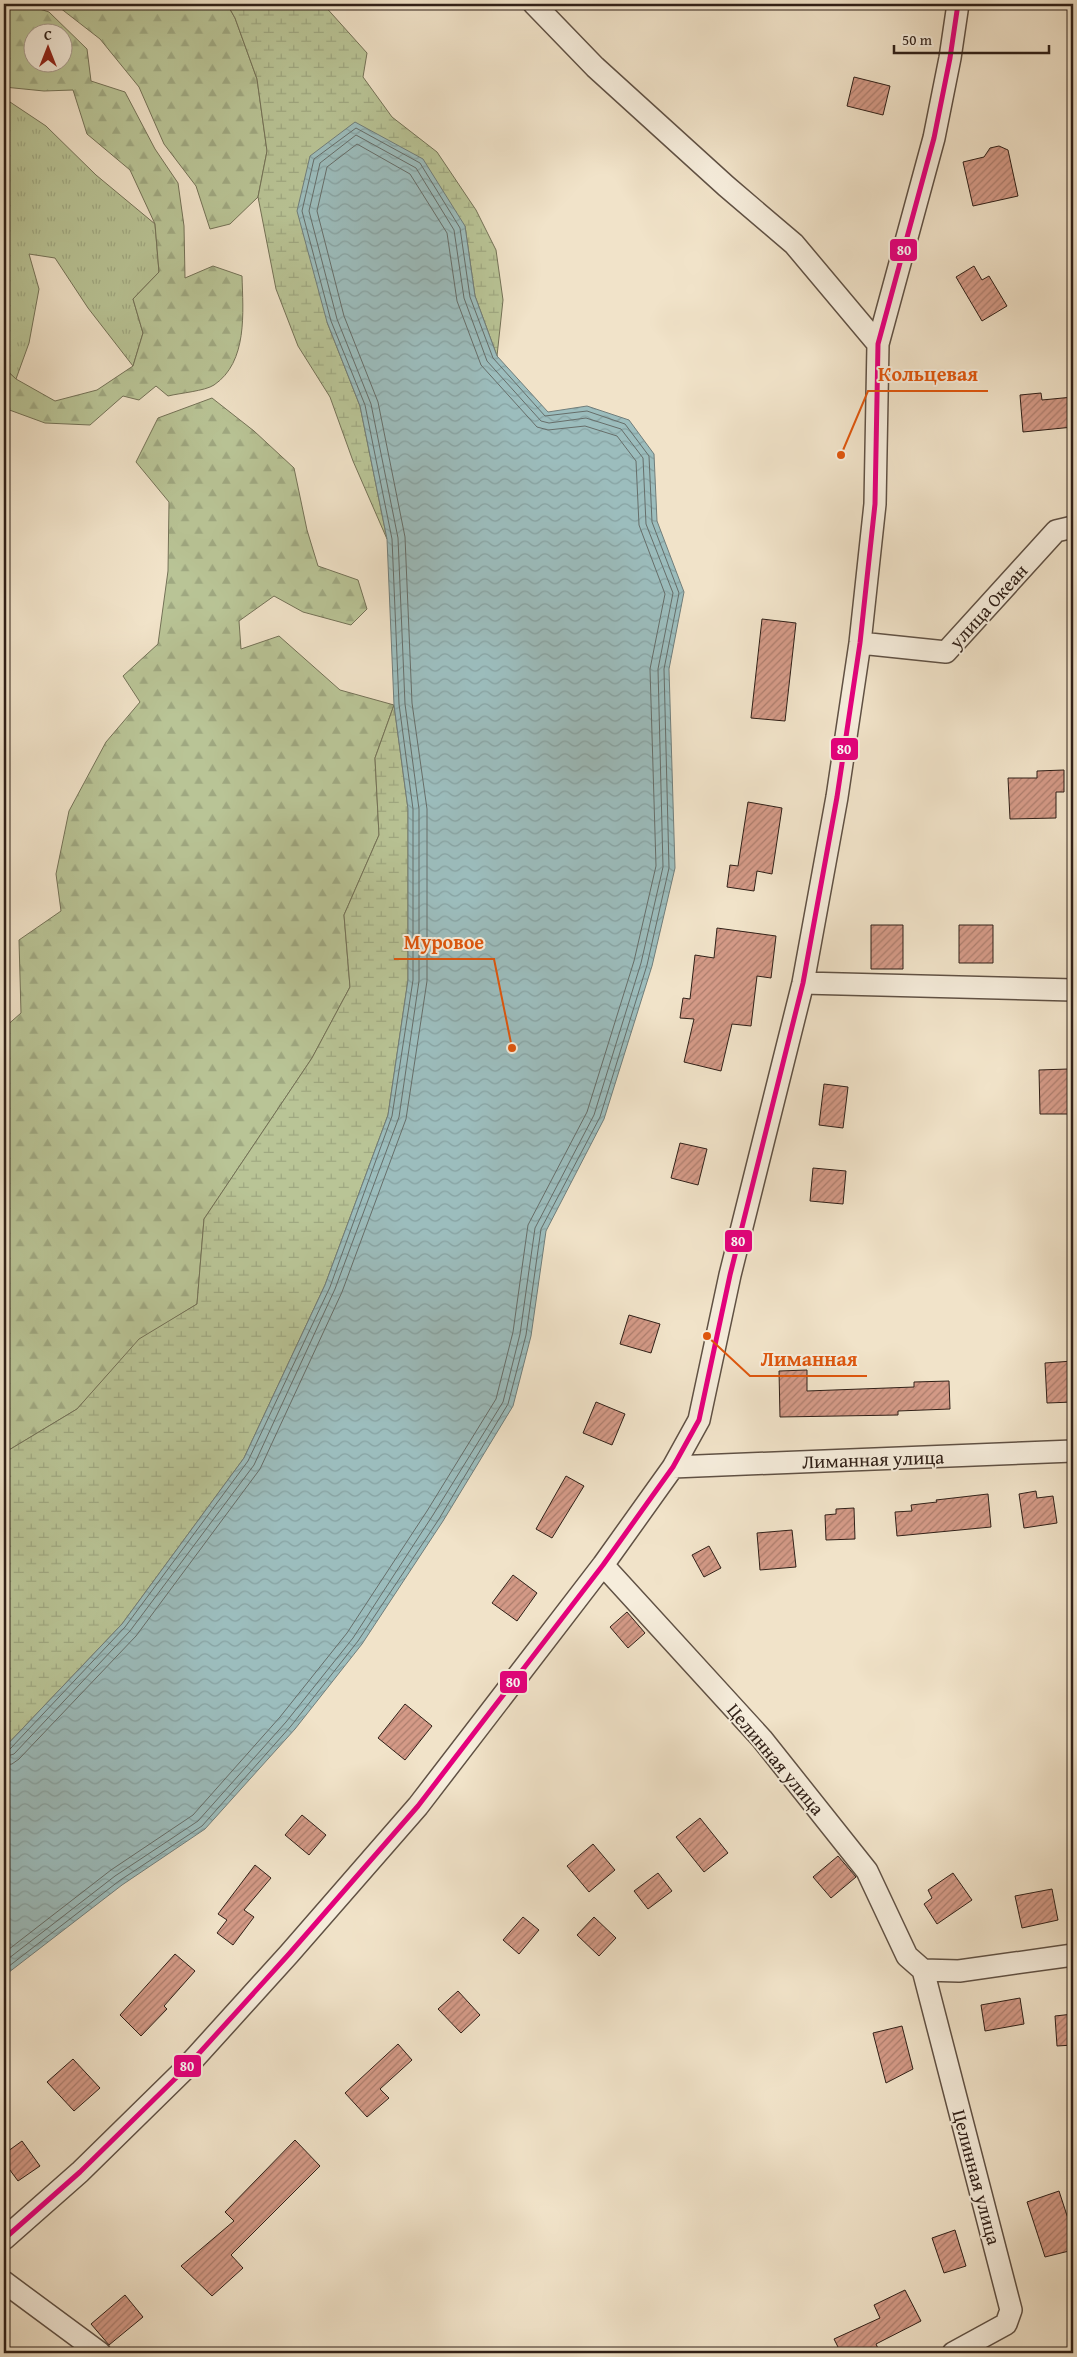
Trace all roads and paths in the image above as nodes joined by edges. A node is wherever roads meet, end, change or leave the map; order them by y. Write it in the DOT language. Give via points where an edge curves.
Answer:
graph roads {
  1 [pos="534,4"];
  2 [pos="958,4"];
  3 [pos="878,344"];
  4 [pos="1073,527"];
  5 [pos="860,643"];
  6 [pos="802,983"];
  7 [pos="1073,990"];
  8 [pos="1073,1451"];
  9 [pos="673,1467"];
  10 [pos="603,1565"];
  11 [pos="1073,1955"];
  12 [pos="923,1970"];
  13 [pos="4,2239"];
  14 [pos="4,2282"];
  15 [pos="100,2353"];
  16 [pos="952,2353"];
  1 -- 3 [label="street" via="595,68 794,244"];
  2 -- 3 [label="street" via="934,138"];
  3 -- 5 [label="street" via="875,504"];
  4 -- 5 [label="street, улица Океан" via="1056,531 946,652"];
  5 -- 6 [label="street"];
  6 -- 7 [label="street"];
  6 -- 9 [label="street" via="730,1275 699,1420"];
  8 -- 9 [label="street, Лиманная улица"];
  9 -- 10 [label="street"];
  10 -- 12 [label="street, Целинная улица" via="762,1739 867,1871 907,1956"];
  10 -- 13 [label="street" via="418,1806 289,1954 176,2077 80,2172"];
  11 -- 12 [label="street" via="959,1971"];
  12 -- 16 [label="street, Целинная улица" via="1011,2310 1006,2324"];
  14 -- 15 [label="street"];
}
